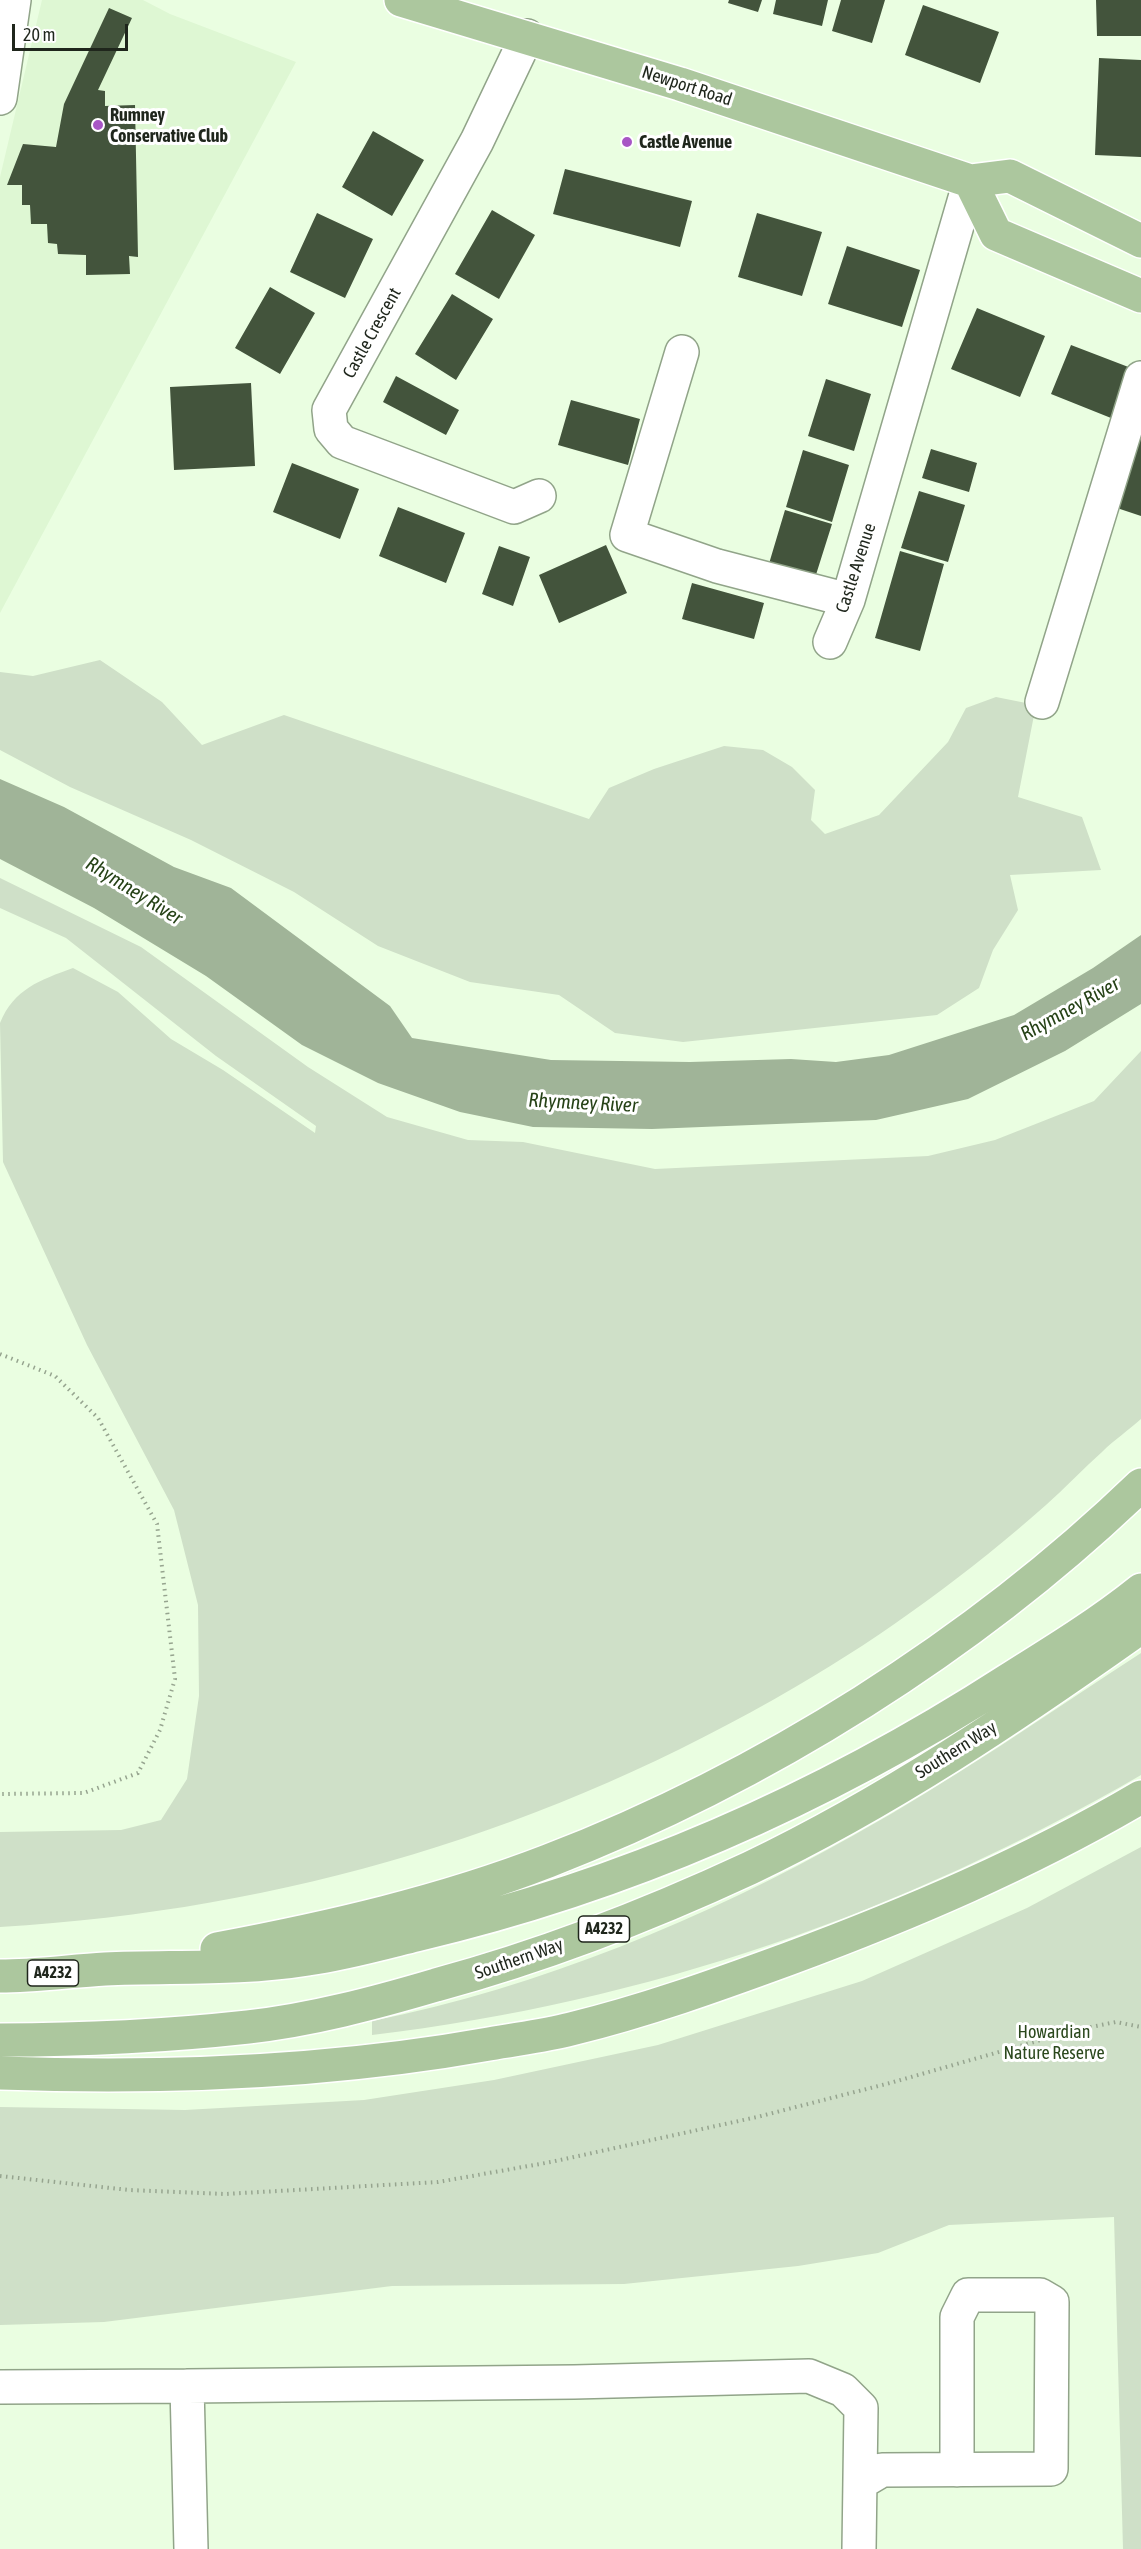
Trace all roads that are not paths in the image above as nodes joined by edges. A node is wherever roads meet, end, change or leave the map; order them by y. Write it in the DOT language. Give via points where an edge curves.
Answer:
graph roads {
  1 [pos="401,0"];
  2 [pos="15,1"];
  3 [pos="527,36"];
  4 [pos="0,98"];
  5 [pos="970,181"];
  6 [pos="1136,235"];
  7 [pos="1141,296"];
  8 [pos="682,352"];
  9 [pos="1141,378"];
  10 [pos="538,496"];
  11 [pos="848,600"];
  12 [pos="830,642"];
  13 [pos="1042,702"];
  14 [pos="1141,1485"];
  15 [pos="1141,1590"];
  16 [pos="1141,1627"];
  17 [pos="1141,1797"];
  18 [pos="106,1969"];
  19 [pos="0,1976"];
  20 [pos="0,2040"];
  21 [pos="0,2073"];
  22 [pos="187,2386"];
  23 [pos="0,2387"];
  24 [pos="957,2470"];
  25 [pos="860,2483"];
  26 [pos="191,2549"];
  27 [pos="860,2549"];
  1 -- 3 [label="main road, Newport Road"];
  2 -- 4 [label="street"];
  3 -- 5 [label="main road, Newport Road"];
  3 -- 10 [label="street, Castle Crescent" via="477,141 329,410 331,429 342,442 514,507"];
  5 -- 6 [label="main road, Newport Road" via="1010,176"];
  5 -- 7 [label="main road" via="996,234"];
  5 -- 11 [label="street, Castle Avenue"];
  8 -- 11 [label="street" via="627,535 717,566"];
  9 -- 13 [label="street"];
  11 -- 12 [label="street, Castle Avenue"];
  14 -- 18 [label="main road" via="1030,1583 860,1704 785,1748 626,1828 548,1861 382,1914"];
  15 -- 18 [label="main road, Southern Way / A4232" via="977,1700 860,1770 748,1824 602,1881 489,1918 308,1959 210,1969"];
  16 -- 20 [label="main road, Southern Way / A4232" via="966,1746 781,1851 639,1915 509,1965 376,2002 250,2027 82,2040"];
  17 -- 21 [label="main road" via="1011,1867 874,1927 649,2007 570,2030 418,2057 276,2071 91,2076"];
  18 -- 19 [label="main road, Southern Way / A4232"];
  22 -- 23 [label="street"];
  22 -- 25 [label="street" via="808,2376 843,2390 861,2408"];
  22 -- 26 [label="street"];
  24 -- 24 [label="street" via="1051,2469 1052,2302 1040,2295 968,2295 957,2317"];
  24 -- 25 [label="street" via="882,2470"];
  25 -- 27 [label="street"];
}
